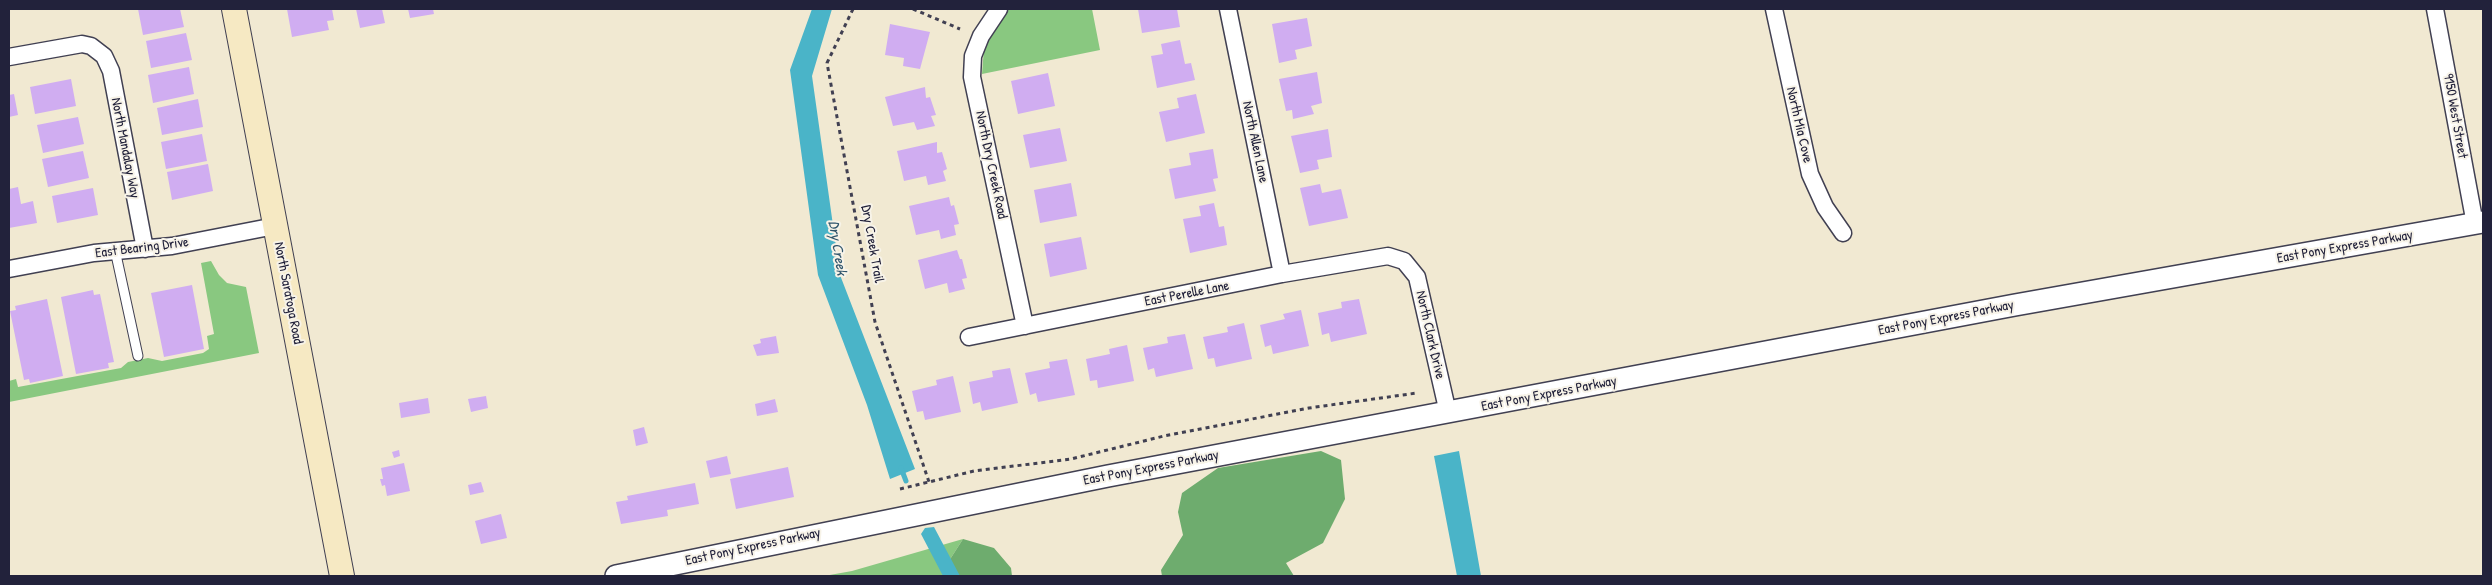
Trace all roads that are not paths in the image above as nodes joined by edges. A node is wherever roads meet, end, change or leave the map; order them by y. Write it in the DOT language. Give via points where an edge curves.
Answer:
graph roads {
  1 [pos="234,9"];
  2 [pos="998,9"];
  3 [pos="1228,9"];
  4 [pos="1774,9"];
  5 [pos="2435,9"];
  6 [pos="9,58"];
  7 [pos="2479,223"];
  8 [pos="275,226"];
  9 [pos="1843,233"];
  10 [pos="145,249"];
  11 [pos="115,250"];
  12 [pos="1404,261"];
  13 [pos="9,269"];
  14 [pos="1282,274"];
  15 [pos="1025,326"];
  16 [pos="969,337"];
  17 [pos="138,356"];
  18 [pos="1448,413"];
  19 [pos="342,576"];
  20 [pos="616,576"];
  1 -- 8 [label="main road, North Saratoga Road"];
  2 -- 15 [label="street, North Dry Creek Road" via="981,36 974,56 972,77"];
  3 -- 14 [label="street, North Allen Lane"];
  4 -- 9 [label="street, North Mia Cove" via="1810,174 1825,207"];
  5 -- 7 [label="street, 9150 West Street"];
  6 -- 10 [label="street, North Mandalay Way" via="74,44 91,46 109,63"];
  7 -- 18 [label="street, East Pony Express Parkway" via="2015,305"];
  8 -- 10 [label="street, East Bearing Drive"];
  8 -- 19 [label="main road, North Saratoga Road"];
  10 -- 11 [label="street, East Bearing Drive"];
  11 -- 13 [label="street, East Bearing Drive"];
  11 -- 17 [label="lane"];
  12 -- 14 [label="street, East Perelle Lane" via="1383,256"];
  12 -- 18 [label="street, North Clark Drive" via="1417,277"];
  14 -- 15 [label="street, East Perelle Lane"];
  15 -- 16 [label="street, East Perelle Lane"];
  18 -- 20 [label="street, East Pony Express Parkway" via="1108,476"];
}
